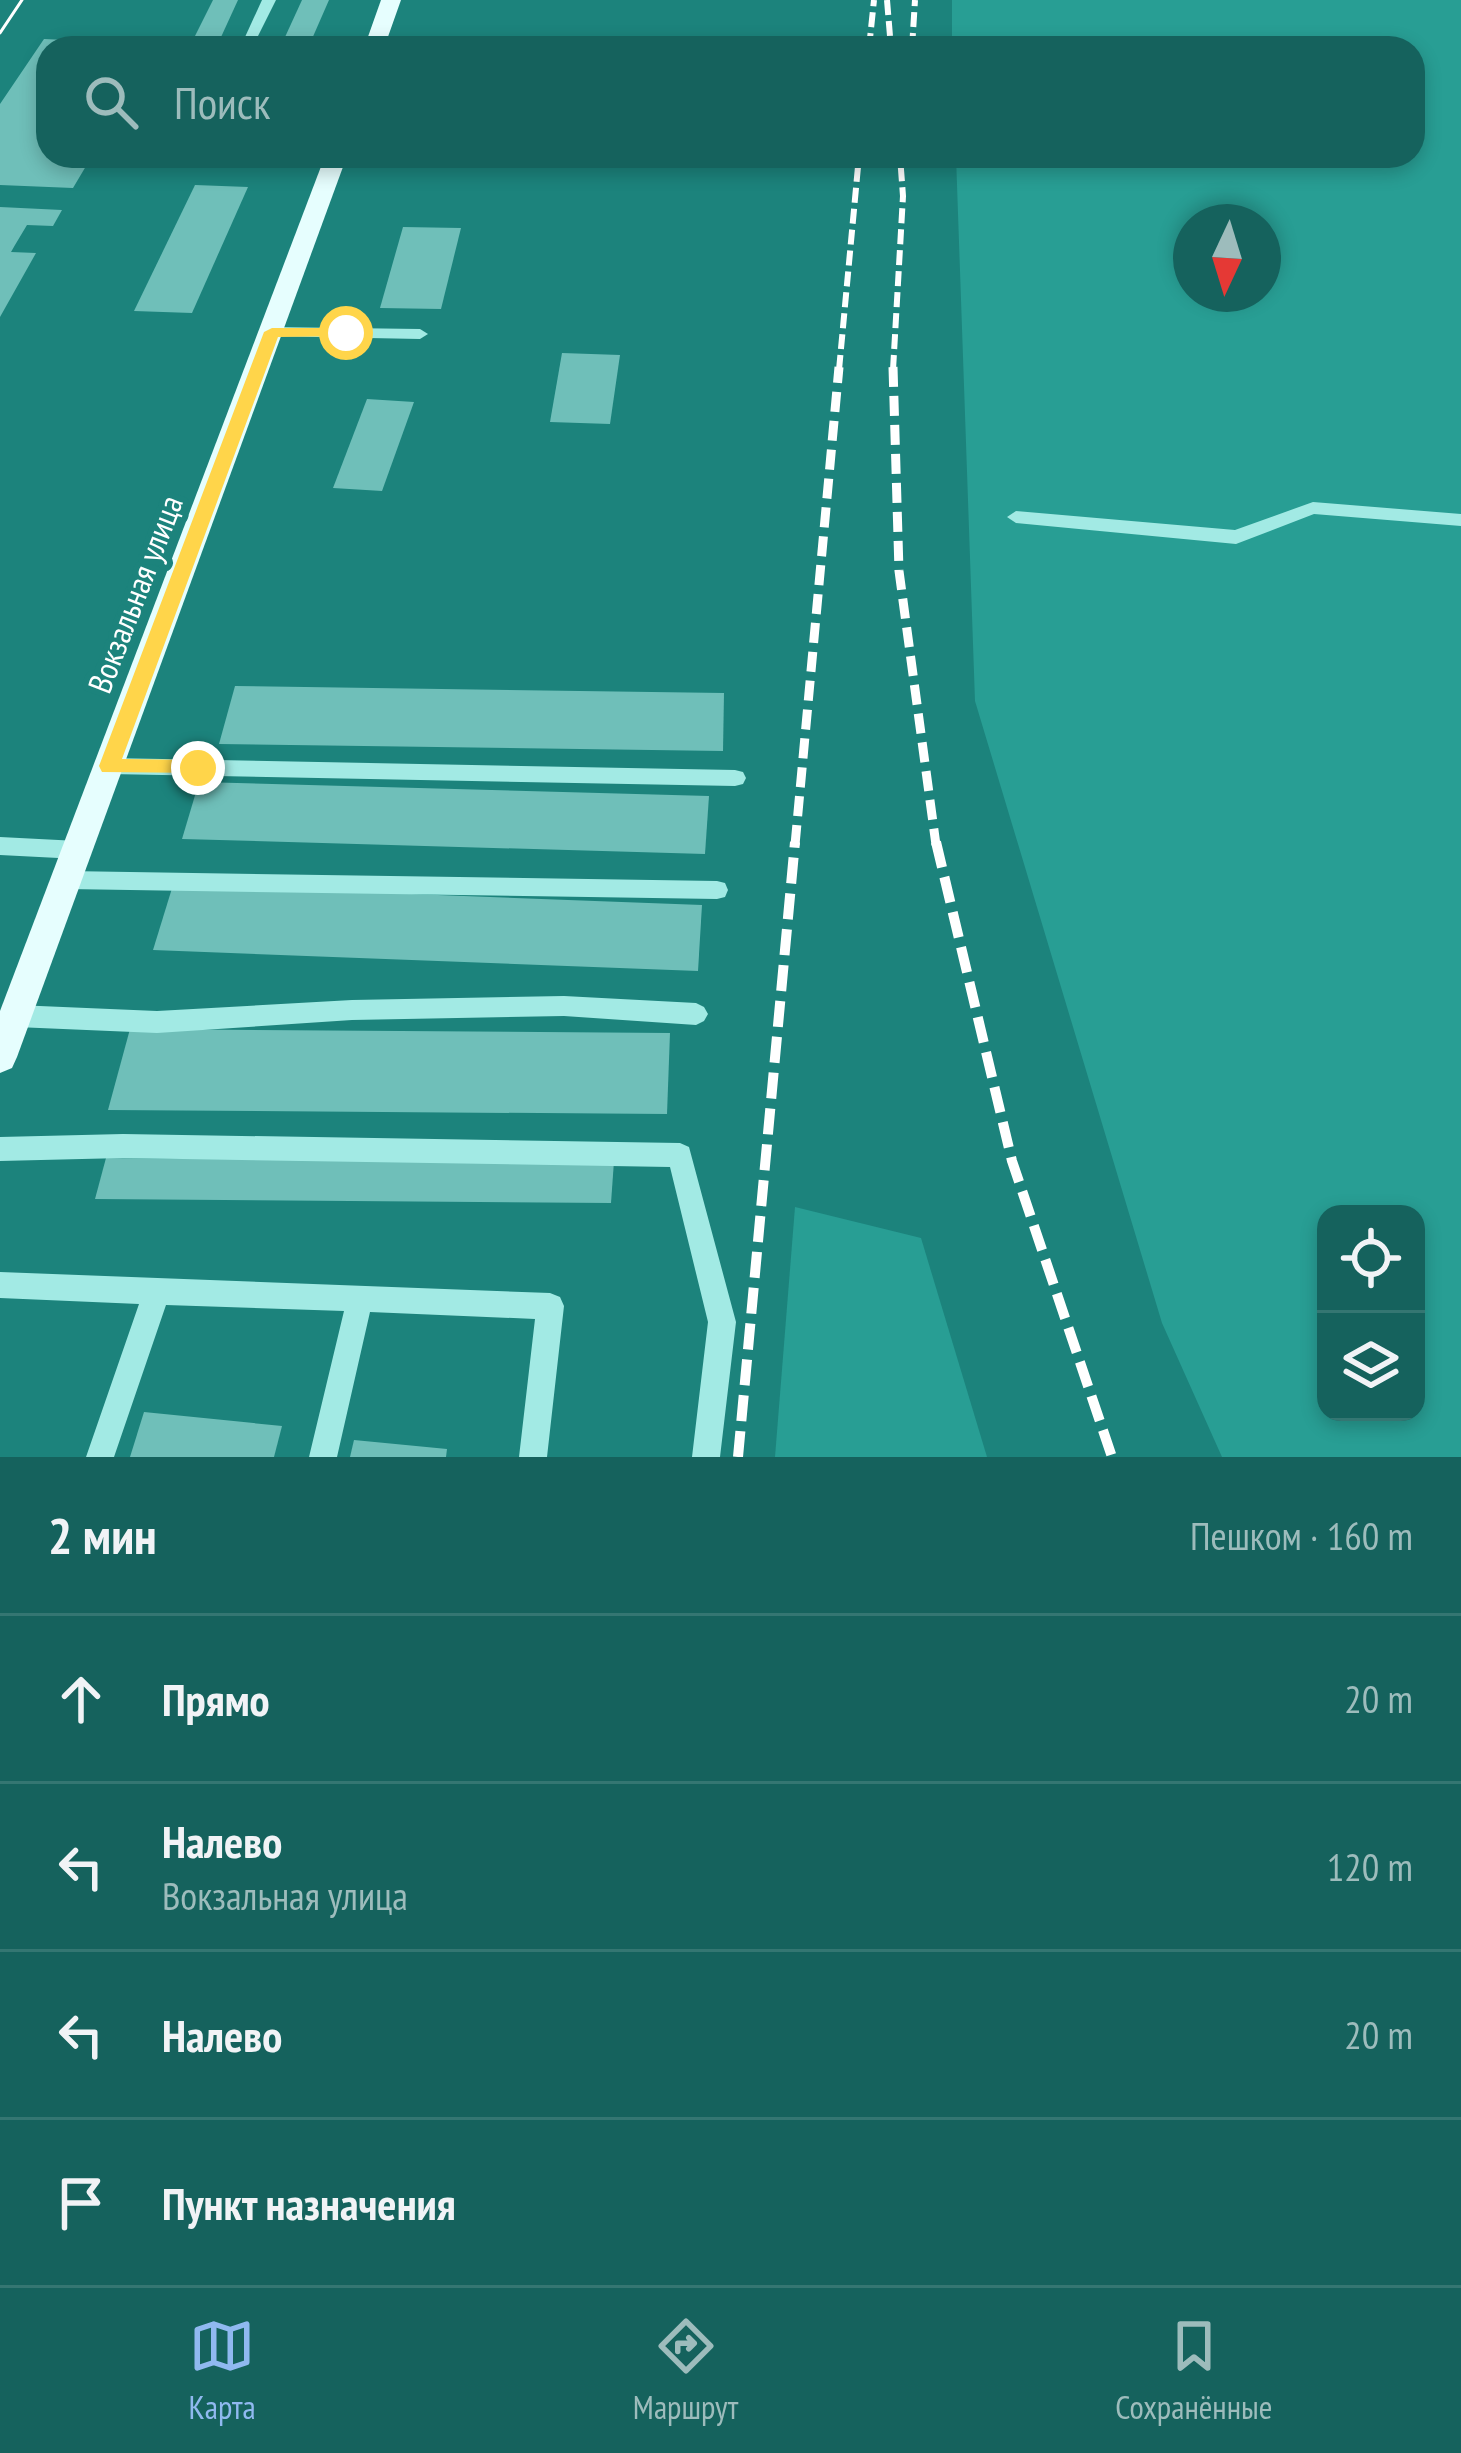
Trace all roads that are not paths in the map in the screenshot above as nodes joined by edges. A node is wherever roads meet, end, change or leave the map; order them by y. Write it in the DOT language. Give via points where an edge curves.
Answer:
graph roads {
  1 [pos="269,0"];
  2 [pos="391,0"];
  3 [pos="251,36"];
  4 [pos="378,36"];
  5 [pos="332,168"];
  6 [pos="272,332"];
  7 [pos="420,334"];
  8 [pos="1016,517"];
  9 [pos="1461,520"];
  10 [pos="109,766"];
  11 [pos="735,778"];
  12 [pos="0,846"];
  13 [pos="78,850"];
  14 [pos="67,880"];
  15 [pos="717,890"];
  16 [pos="696,1014"];
  17 [pos="16,1016"];
  18 [pos="1,1053"];
  19 [pos="0,1149"];
  20 [pos="0,1285"];
  21 [pos="157,1292"];
  22 [pos="360,1299"];
  23 [pos="100,1457"];
  24 [pos="323,1457"];
  25 [pos="533,1457"];
  26 [pos="706,1457"];
  1 -- 3 [label="street"];
  2 -- 4 [label="main road"];
  5 -- 6 [label="main road, Вокзальная улица"];
  6 -- 7 [label="street"];
  6 -- 10 [label="main road, Вокзальная улица"];
  8 -- 9 [label="street" via="1235,537 1313,508"];
  10 -- 11 [label="street"];
  10 -- 13 [label="main road, Вокзальная улица"];
  12 -- 13 [label="street"];
  13 -- 14 [label="main road, Вокзальная улица"];
  14 -- 15 [label="street"];
  14 -- 17 [label="main road, Вокзальная улица"];
  16 -- 17 [label="street" via="564,1006 157,1022"];
  17 -- 18 [label="main road, Вокзальная улица"];
  19 -- 26 [label="street" via="680,1155 722,1322"];
  20 -- 21 [label="street"];
  21 -- 22 [label="street"];
  21 -- 23 [label="street"];
  22 -- 24 [label="street"];
  22 -- 25 [label="street" via="550,1306"];
}
